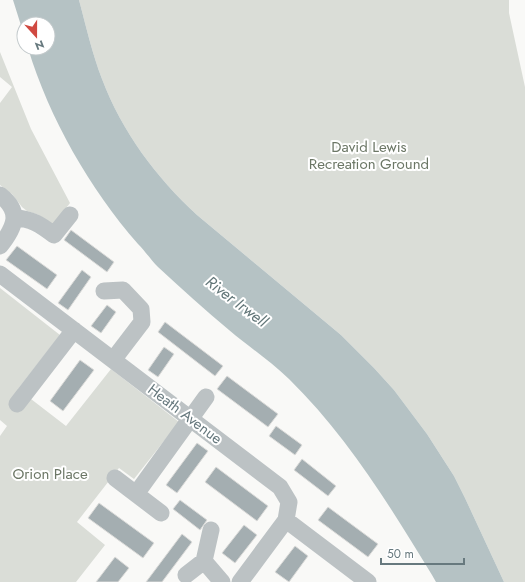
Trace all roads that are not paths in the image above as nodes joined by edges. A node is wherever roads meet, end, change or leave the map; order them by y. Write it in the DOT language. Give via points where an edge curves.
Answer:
graph roads {
  1 [pos="0,195"];
  2 [pos="70,216"];
  3 [pos="14,218"];
  4 [pos="0,246"];
  5 [pos="0,274"];
  6 [pos="104,291"];
  7 [pos="74,330"];
  8 [pos="113,360"];
  9 [pos="206,398"];
  10 [pos="25,402"];
  11 [pos="191,419"];
  12 [pos="115,478"];
  13 [pos="136,494"];
  14 [pos="161,513"];
  15 [pos="286,520"];
  16 [pos="211,530"];
  17 [pos="204,561"];
  18 [pos="186,575"];
  19 [pos="222,582"];
  20 [pos="240,582"];
  21 [pos="368,582"];
  1 -- 3 [label="street" via="9,203"];
  2 -- 3 [label="street" via="54,235 38,223"];
  3 -- 4 [label="street" via="11,231"];
  5 -- 7 [label="street, Heath Avenue"];
  6 -- 8 [label="street" via="123,290 129,287 141,309 142,322"];
  7 -- 8 [label="street, Heath Avenue"];
  7 -- 10 [label="street"];
  8 -- 11 [label="street, Heath Avenue"];
  9 -- 11 [label="street"];
  11 -- 13 [label="street"];
  11 -- 15 [label="street, Heath Avenue" via="280,487 289,502"];
  12 -- 13 [label="street"];
  13 -- 14 [label="street"];
  15 -- 20 [label="street"];
  15 -- 21 [label="street"];
  16 -- 17 [label="street"];
  17 -- 18 [label="street"];
  17 -- 19 [label="street"];
}
